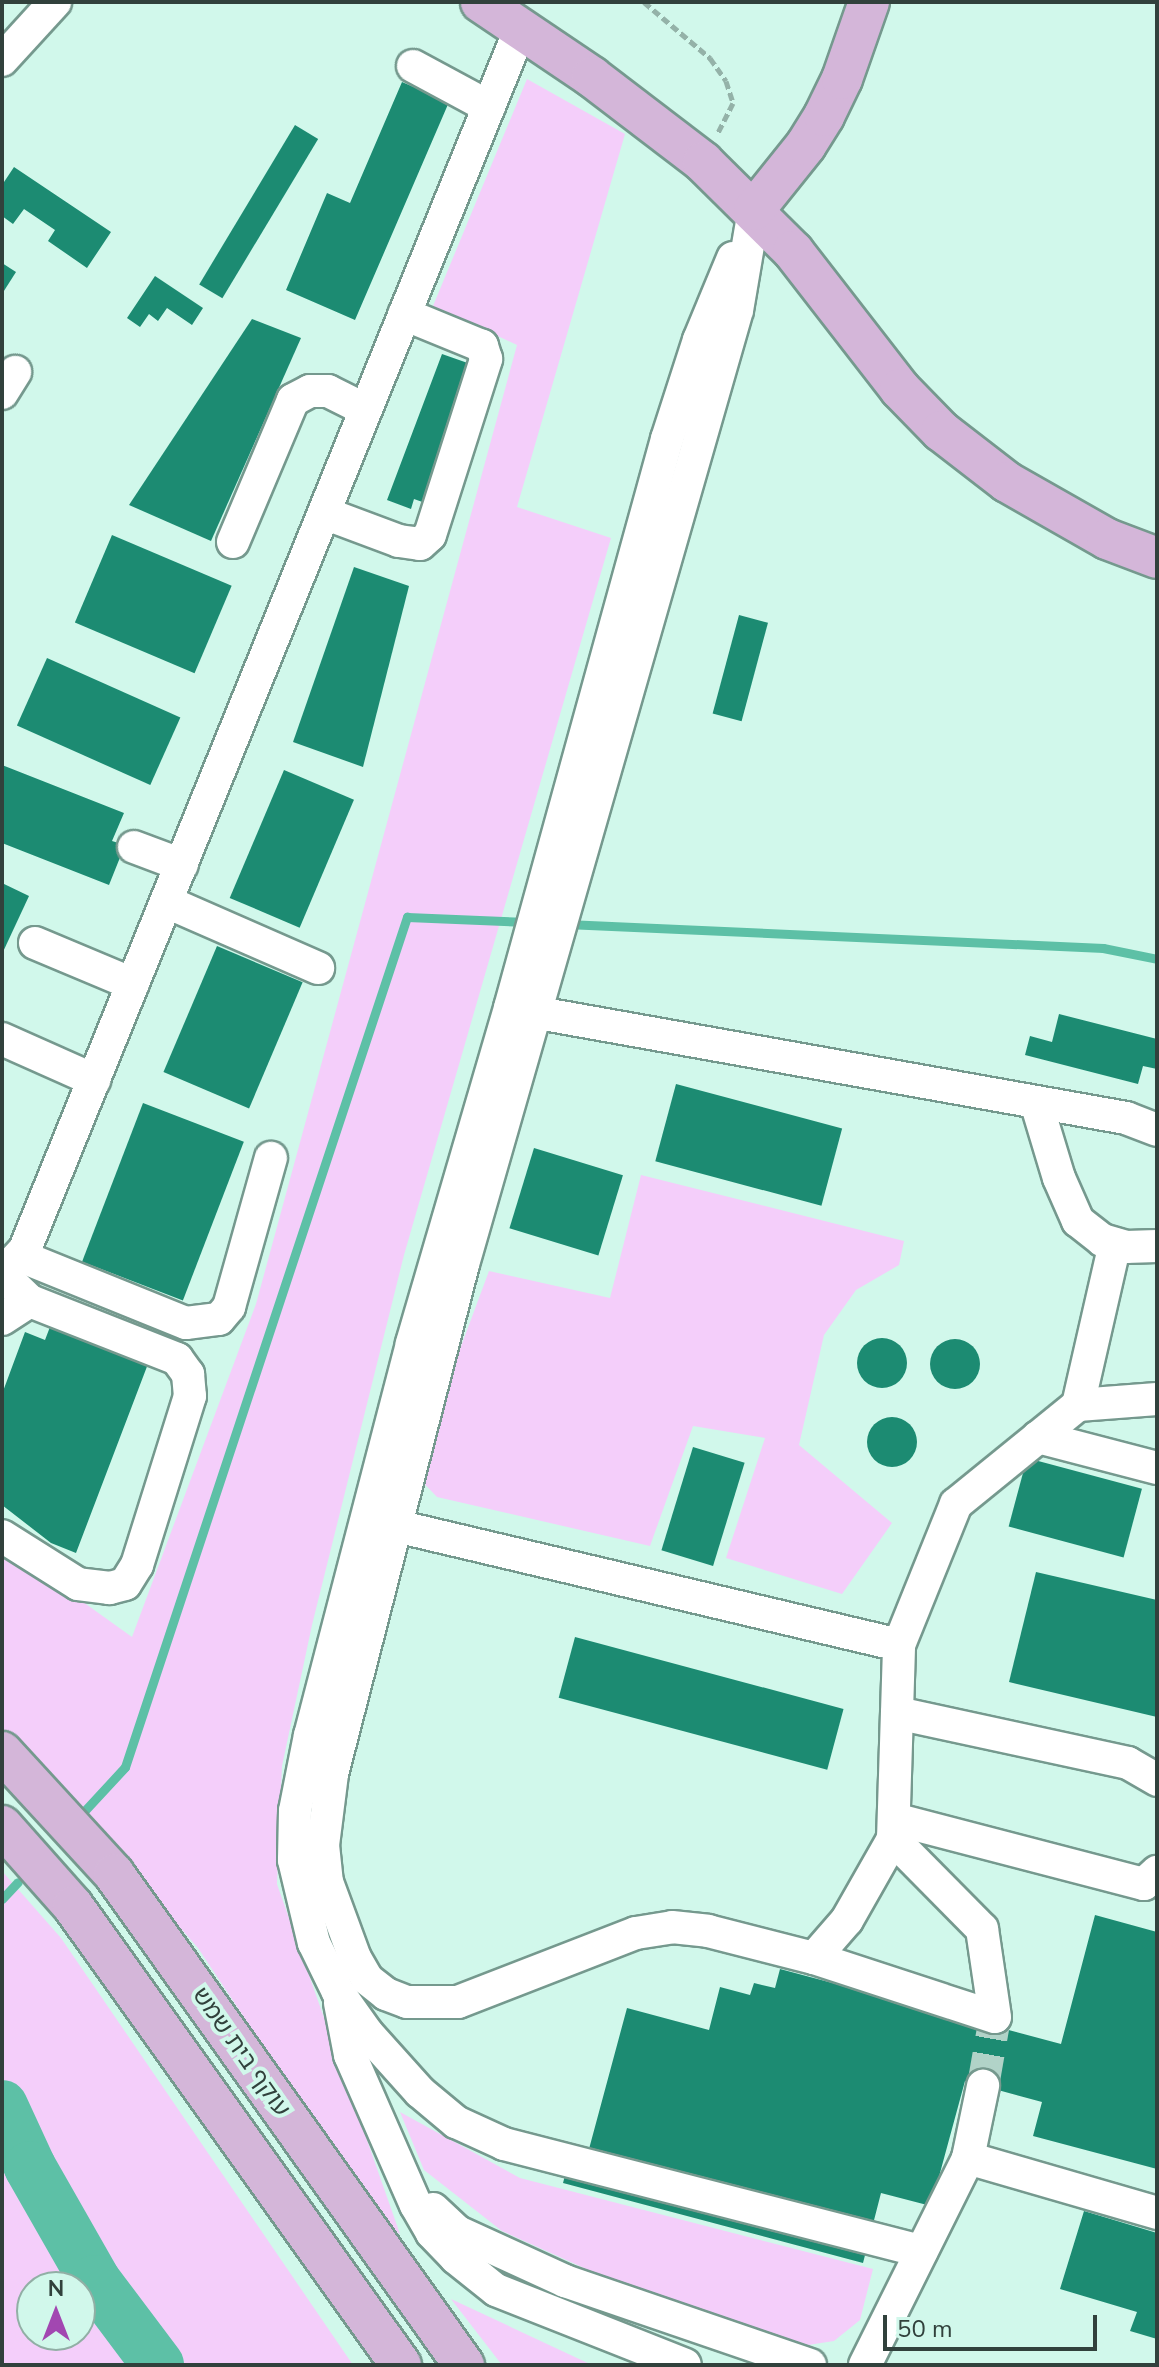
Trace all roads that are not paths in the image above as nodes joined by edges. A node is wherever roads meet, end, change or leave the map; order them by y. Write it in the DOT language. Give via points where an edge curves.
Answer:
graph roads {
  1 [pos="55,2"];
  2 [pos="481,2"];
  3 [pos="869,2"];
  4 [pos="520,30"];
  5 [pos="2,60"];
  6 [pos="413,66"];
  7 [pos="489,107"];
  8 [pos="754,210"];
  9 [pos="404,314"];
  10 [pos="366,410"];
  11 [pos="324,513"];
  12 [pos="233,542"];
  13 [pos="1157,558"];
  14 [pos="134,847"];
  15 [pos="182,865"];
  16 [pos="167,902"];
  17 [pos="35,943"];
  18 [pos="318,968"];
  19 [pos="133,984"];
  20 [pos="522,1011"];
  21 [pos="2,1039"];
  22 [pos="94,1080"];
  23 [pos="1036,1102"];
  24 [pos="1157,1130"];
  25 [pos="271,1158"];
  26 [pos="1115,1244"];
  27 [pos="1157,1246"];
  28 [pos="11,1265"];
  29 [pos="30,1301"];
  30 [pos="2,1319"];
  31 [pos="1157,1399"];
  32 [pos="1078,1405"];
  33 [pos="1038,1437"];
  34 [pos="1157,1468"];
  35 [pos="382,1523"];
  36 [pos="2,1536"];
  37 [pos="899,1645"];
  38 [pos="897,1713"];
  39 [pos="2,1752"];
  40 [pos="1157,1780"];
  41 [pos="2,1826"];
  42 [pos="894,1829"];
  43 [pos="1153,1882"];
  44 [pos="814,1958"];
  45 [pos="338,1992"];
  46 [pos="983,2086"];
  47 [pos="968,2158"];
  48 [pos="407,2185"];
  49 [pos="1157,2213"];
  50 [pos="922,2251"];
  51 [pos="399,2362"];
  52 [pos="464,2365"];
  53 [pos="685,2365"];
  54 [pos="810,2365"];
  55 [pos="865,2365"];
  1 -- 5 [label="street"];
  2 -- 4 [label="main road"];
  3 -- 8 [label="main road" via="824,116"];
  4 -- 7 [label="street"];
  4 -- 8 [label="main road" via="592,77 703,162"];
  6 -- 7 [label="street"];
  7 -- 9 [label="street"];
  8 -- 13 [label="main road" via="793,251 900,389 941,431 1007,482 1107,539"];
  8 -- 20 [label="street" via="699,340 667,439"];
  9 -- 10 [label="street"];
  9 -- 11 [label="street" via="482,346 486,359 430,535 420,544 399,541"];
  10 -- 11 [label="street"];
  10 -- 12 [label="street" via="328,391 310,391 293,400"];
  11 -- 15 [label="street"];
  14 -- 15 [label="street"];
  15 -- 16 [label="street"];
  16 -- 18 [label="street"];
  16 -- 19 [label="street"];
  17 -- 19 [label="street"];
  19 -- 22 [label="street"];
  20 -- 23 [label="street"];
  20 -- 35 [label="street" via="412,1344"];
  21 -- 22 [label="street"];
  22 -- 28 [label="street"];
  23 -- 24 [label="street" via="1126,1118"];
  23 -- 26 [label="street" via="1078,1221"];
  25 -- 28 [label="street" via="229,1307 219,1319 186,1323"];
  26 -- 27 [label="street"];
  26 -- 32 [label="street"];
  28 -- 29 [label="street"];
  29 -- 30 [label="street"];
  29 -- 36 [label="street" via="177,1359 188,1374 190,1396 137,1565 125,1584 78,1584"];
  31 -- 32 [label="street"];
  32 -- 33 [label="street"];
  33 -- 34 [label="street"];
  33 -- 37 [label="street" via="956,1504"];
  35 -- 37 [label="street"];
  35 -- 44 [label="street" via="324,1815 327,1882 367,1979 407,2002 458,2002 636,1933 672,1927"];
  35 -- 45 [label="street" via="310,1735 295,1811 294,1860 302,1899 314,1943"];
  37 -- 38 [label="street"];
  38 -- 40 [label="street" via="1128,1763"];
  38 -- 42 [label="street"];
  39 -- 52 [label="main road, עוקף בית שמש" via="114,1874"];
  41 -- 51 [label="main road" via="81,1917"];
  42 -- 43 [label="street"];
  42 -- 44 [label="street" via="847,1920"];
  42 -- 44 [label="street" via="982,1929 995,2017"];
  45 -- 48 [label="street" via="350,2055"];
  45 -- 50 [label="street" via="420,2092 456,2122 504,2144"];
  46 -- 47 [label="street"];
  47 -- 49 [label="street"];
  47 -- 50 [label="street"];
  48 -- 53 [label="street" via="432,2233 496,2290"];
  48 -- 54 [label="street" via="458,2232 552,2275"];
  50 -- 55 [label="street"];
}
